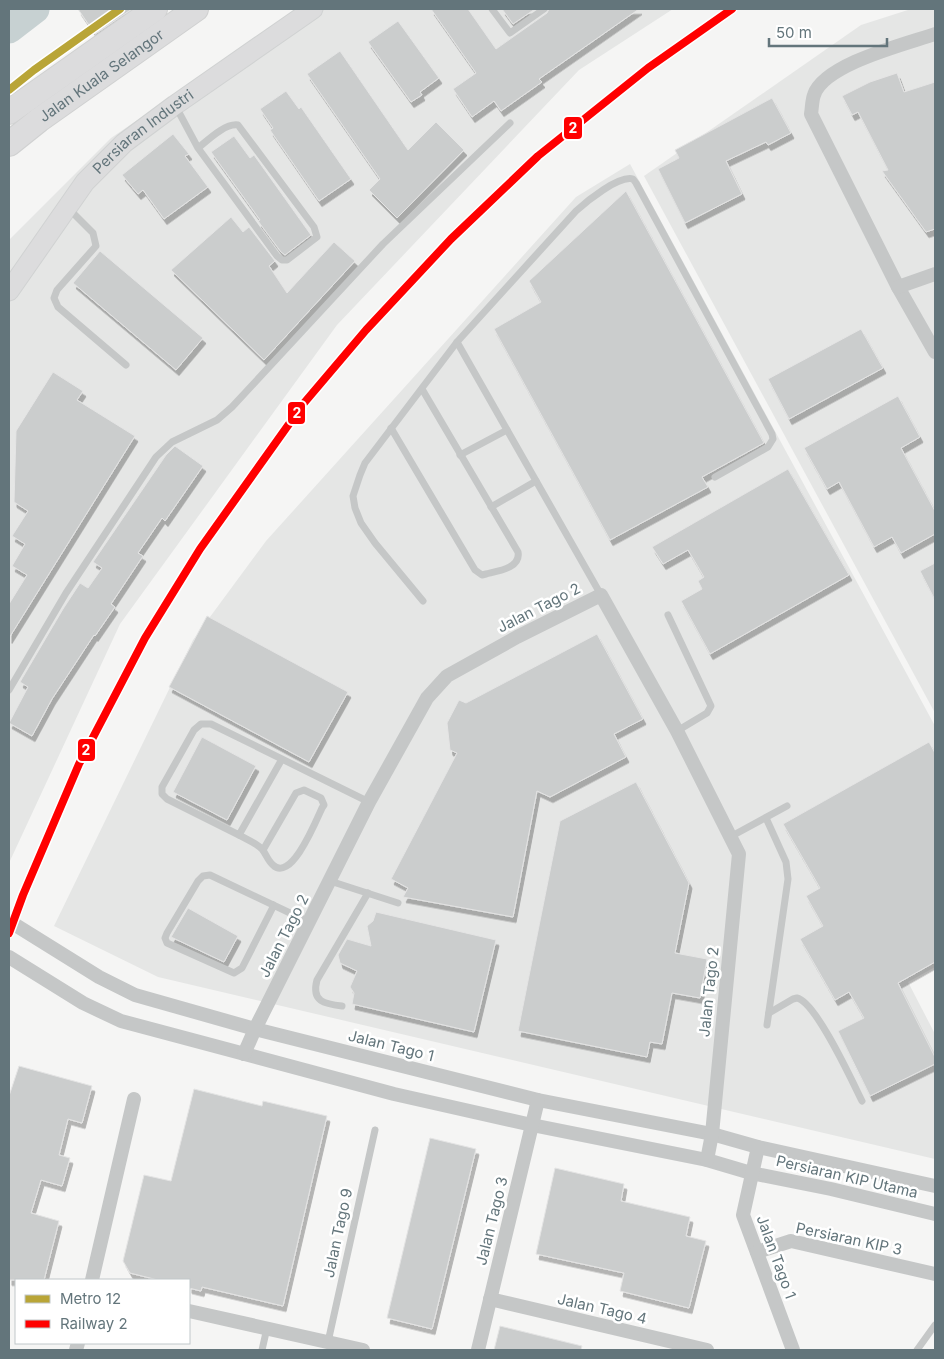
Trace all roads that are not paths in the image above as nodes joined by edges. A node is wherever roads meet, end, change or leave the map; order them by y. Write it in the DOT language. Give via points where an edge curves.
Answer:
graph roads {
  1 [pos="155,9"];
  2 [pos="196,9"];
  3 [pos="313,9"];
  4 [pos="492,9"];
  5 [pos="544,9"];
  6 [pos="935,34"];
  7 [pos="175,105"];
  8 [pos="14,106"];
  9 [pos="510,123"];
  10 [pos="9,144"];
  11 [pos="198,148"];
  12 [pos="68,207"];
  13 [pos="935,274"];
  14 [pos="898,287"];
  15 [pos="9,291"];
  16 [pos="457,342"];
  17 [pos="935,352"];
  18 [pos="126,365"];
  19 [pos="422,389"];
  20 [pos="392,428"];
  21 [pos="507,430"];
  22 [pos="460,455"];
  23 [pos="715,477"];
  24 [pos="536,481"];
  25 [pos="491,507"];
  26 [pos="601,595"];
  27 [pos="423,601"];
  28 [pos="668,615"];
  29 [pos="9,690"];
  30 [pos="677,731"];
  31 [pos="282,759"];
  32 [pos="369,802"];
  33 [pos="787,806"];
  34 [pos="766,818"];
  35 [pos="239,835"];
  36 [pos="730,837"];
  37 [pos="263,850"];
  38 [pos="330,881"];
  39 [pos="368,893"];
  40 [pos="398,904"];
  41 [pos="274,905"];
  42 [pos="9,922"];
  43 [pos="309,922"];
  44 [pos="9,957"];
  45 [pos="342,1006"];
  46 [pos="768,1013"];
  47 [pos="767,1025"];
  48 [pos="255,1029"];
  49 [pos="244,1054"];
  50 [pos="134,1099"];
  51 [pos="538,1100"];
  52 [pos="862,1101"];
  53 [pos="532,1125"];
  54 [pos="375,1130"];
  55 [pos="712,1134"];
  56 [pos="758,1147"];
  57 [pos="707,1160"];
  58 [pos="751,1173"];
  59 [pos="935,1186"];
  60 [pos="935,1214"];
  61 [pos="757,1252"];
  62 [pos="935,1274"];
  63 [pos="92,1279"];
  64 [pos="490,1299"];
  65 [pos="190,1311"];
  66 [pos="935,1326"];
  67 [pos="267,1328"];
  68 [pos="328,1342"];
  69 [pos="665,1345"];
  70 [pos="262,1350"];
  71 [pos="363,1350"];
  72 [pos="478,1350"];
  73 [pos="707,1350"];
  74 [pos="793,1350"];
  75 [pos="917,1350"];
  1 -- 8 [label="highway, Jalan Kuala Selangor"];
  2 -- 10 [label="highway, Jalan Kuala Selangor"];
  3 -- 7 [label="street, Persiaran Industri"];
  4 -- 5 [label="lane" via="510,33"];
  6 -- 14 [label="street" via="852,62 823,81 814,94 811,114"];
  7 -- 11 [label="lane"];
  7 -- 12 [label="street, Persiaran Industri" via="124,143 85,182"];
  9 -- 29 [label="lane" via="383,244 232,407 217,420 172,442 156,457 66,593"];
  11 -- 11 [label="lane" via="282,260 287,260 317,237 314,227 238,125 221,131"];
  12 -- 15 [label="street, Persiaran Industri"];
  12 -- 18 [label="lane" via="93,233 96,246 57,290 54,298 58,306"];
  13 -- 14 [label="street"];
  14 -- 17 [label="street"];
  16 -- 19 [label="lane"];
  16 -- 21 [label="lane"];
  16 -- 23 [label="lane" via="576,210 623,179 633,179 772,434 768,447"];
  19 -- 20 [label="lane"];
  19 -- 22 [label="lane"];
  20 -- 25 [label="lane" via="475,570 482,575 512,566 519,558"];
  20 -- 27 [label="lane" via="365,463 354,496 355,508 375,544"];
  21 -- 22 [label="lane"];
  21 -- 24 [label="lane"];
  22 -- 25 [label="lane"];
  24 -- 25 [label="lane"];
  24 -- 26 [label="lane"];
  26 -- 30 [label="street, Jalan Tago 2"];
  26 -- 32 [label="street, Jalan Tago 2" via="448,676 427,698"];
  28 -- 30 [label="lane" via="711,706 707,714"];
  30 -- 36 [label="street, Jalan Tago 2"];
  31 -- 32 [label="lane"];
  31 -- 35 [label="lane"];
  31 -- 35 [label="lane" via="211,724 202,724 194,730 162,787 162,794"];
  32 -- 38 [label="street, Jalan Tago 2"];
  33 -- 34 [label="lane"];
  34 -- 36 [label="lane"];
  34 -- 46 [label="lane" via="786,862 788,879"];
  35 -- 37 [label="lane"];
  36 -- 55 [label="street, Jalan Tago 2" via="739,854"];
  37 -- 37 [label="lane" via="273,866 284,869 292,863 324,805 321,798 304,790 296,793"];
  38 -- 39 [label="lane"];
  38 -- 43 [label="street, Jalan Tago 2"];
  39 -- 40 [label="lane"];
  39 -- 45 [label="lane" via="315,986 321,1002"];
  41 -- 41 [label="lane" via="210,875 203,876 165,938 167,943 234,973 242,968"];
  41 -- 43 [label="lane"];
  42 -- 48 [label="street, Jalan Tago 1" via="135,995"];
  43 -- 48 [label="street, Jalan Tago 2"];
  44 -- 49 [label="street" via="83,1004 121,1022"];
  46 -- 47 [label="lane"];
  46 -- 52 [label="lane" via="793,999 805,1001 824,1027"];
  48 -- 49 [label="street, Jalan Tago 2"];
  48 -- 51 [label="street, Jalan Tago 1"];
  49 -- 53 [label="street" via="394,1094"];
  50 -- 63 [label="street"];
  51 -- 53 [label="street, Jalan Tago 3"];
  51 -- 55 [label="street, Jalan Tago 1"];
  53 -- 57 [label="street"];
  53 -- 64 [label="street, Jalan Tago 3"];
  54 -- 68 [label="lane, Jalan Tago 9"];
  55 -- 56 [label="street, Jalan Tago 1"];
  55 -- 57 [label="street, Jalan Tago 2"];
  56 -- 58 [label="street, Jalan Tago 1"];
  56 -- 59 [label="street, Persiaran KIP Utama"];
  57 -- 58 [label="street"];
  58 -- 60 [label="street, Persiaran KIP Utama"];
  58 -- 61 [label="street, Jalan Tago 1" via="743,1215"];
  61 -- 62 [label="street, Persiaran KIP 3" via="790,1241"];
  61 -- 74 [label="street, Jalan Tago 1"];
  64 -- 69 [label="street, Jalan Tago 4"];
  64 -- 72 [label="street, Jalan Tago 3"];
  65 -- 67 [label="street"];
  66 -- 75 [label="lane"];
  67 -- 68 [label="street"];
  67 -- 70 [label="lane"];
  68 -- 71 [label="street"];
  69 -- 73 [label="street, Jalan Tago 4"];
}
